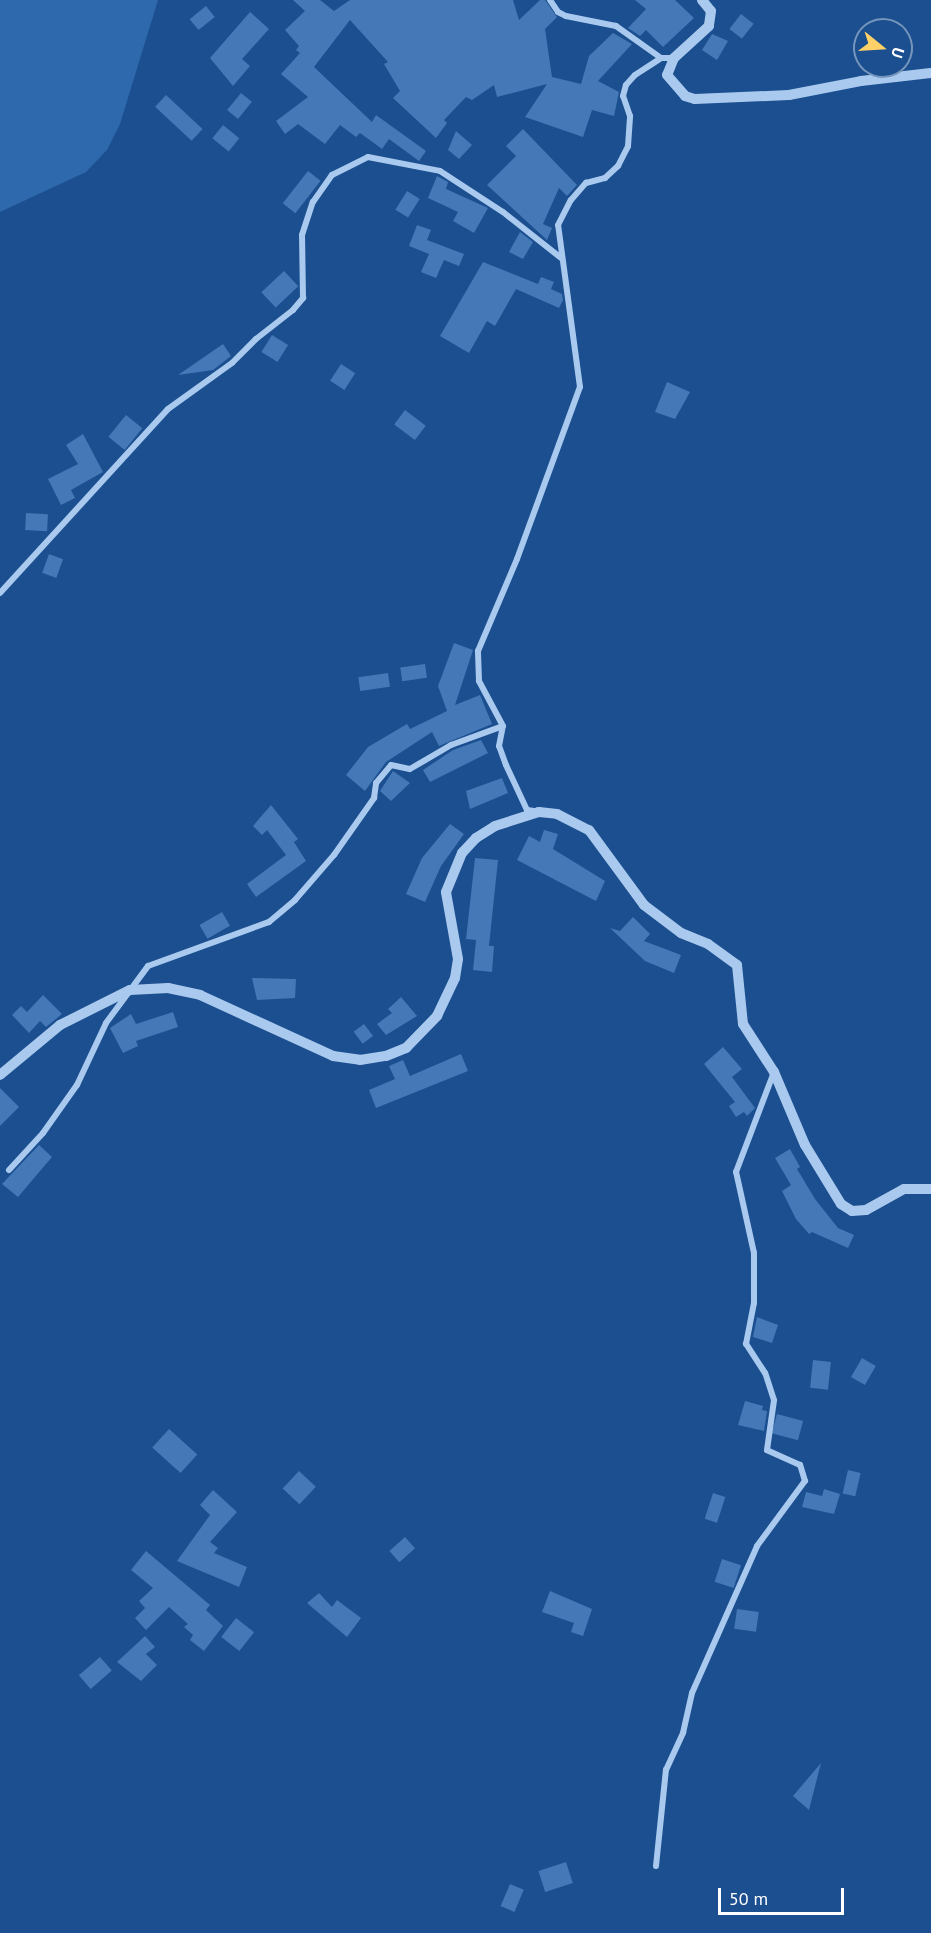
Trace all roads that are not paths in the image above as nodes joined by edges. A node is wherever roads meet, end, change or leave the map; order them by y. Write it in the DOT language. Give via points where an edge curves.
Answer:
graph roads {
  1 [pos="550,0"];
  2 [pos="702,0"];
  3 [pos="661,58"];
  4 [pos="674,58"];
  5 [pos="931,73"];
  6 [pos="561,258"];
  7 [pos="0,594"];
  8 [pos="503,726"];
  9 [pos="539,812"];
  10 [pos="130,990"];
  11 [pos="774,1072"];
  12 [pos="0,1075"];
  13 [pos="9,1170"];
  14 [pos="931,1190"];
  15 [pos="656,1866"];
  1 -- 3 [label="street" via="566,16 616,26"];
  2 -- 4 [label="street" via="711,11 709,26"];
  3 -- 4 [label="street"];
  3 -- 6 [label="street" via="626,85 623,96 630,116 628,146 618,166 605,178 586,183 571,200 558,225"];
  4 -- 5 [label="street" via="669,79 685,96 696,99 789,95"];
  6 -- 7 [label="street" via="503,212 440,171 368,157 332,175 313,202 302,236 303,298 294,310 232,363 168,409"];
  6 -- 8 [label="street" via="580,387 475,664 488,702"];
  8 -- 9 [label="street" via="499,746 506,765 527,810"];
  8 -- 10 [label="street" via="451,745 410,769 391,765 376,783 374,798 334,855 276,918 194,950 164,957 142,971"];
  9 -- 10 [label="street" via="495,826 462,853 446,892 458,959 455,978 437,1016 406,1048 360,1060 333,1056 200,995 168,988"];
  9 -- 11 [label="street" via="557,814 589,830 644,905 681,933 708,944 737,965 743,1024"];
  10 -- 12 [label="street" via="60,1025"];
  10 -- 13 [label="street" via="106,1023 77,1085 43,1133"];
  11 -- 14 [label="street" via="805,1145 841,1204 852,1211 866,1210 904,1189"];
  11 -- 15 [label="street" via="736,1172 754,1253 754,1303 746,1344 765,1373 774,1400 767,1450 800,1465 805,1481 757,1546 692,1693 683,1733 666,1770"];
}
